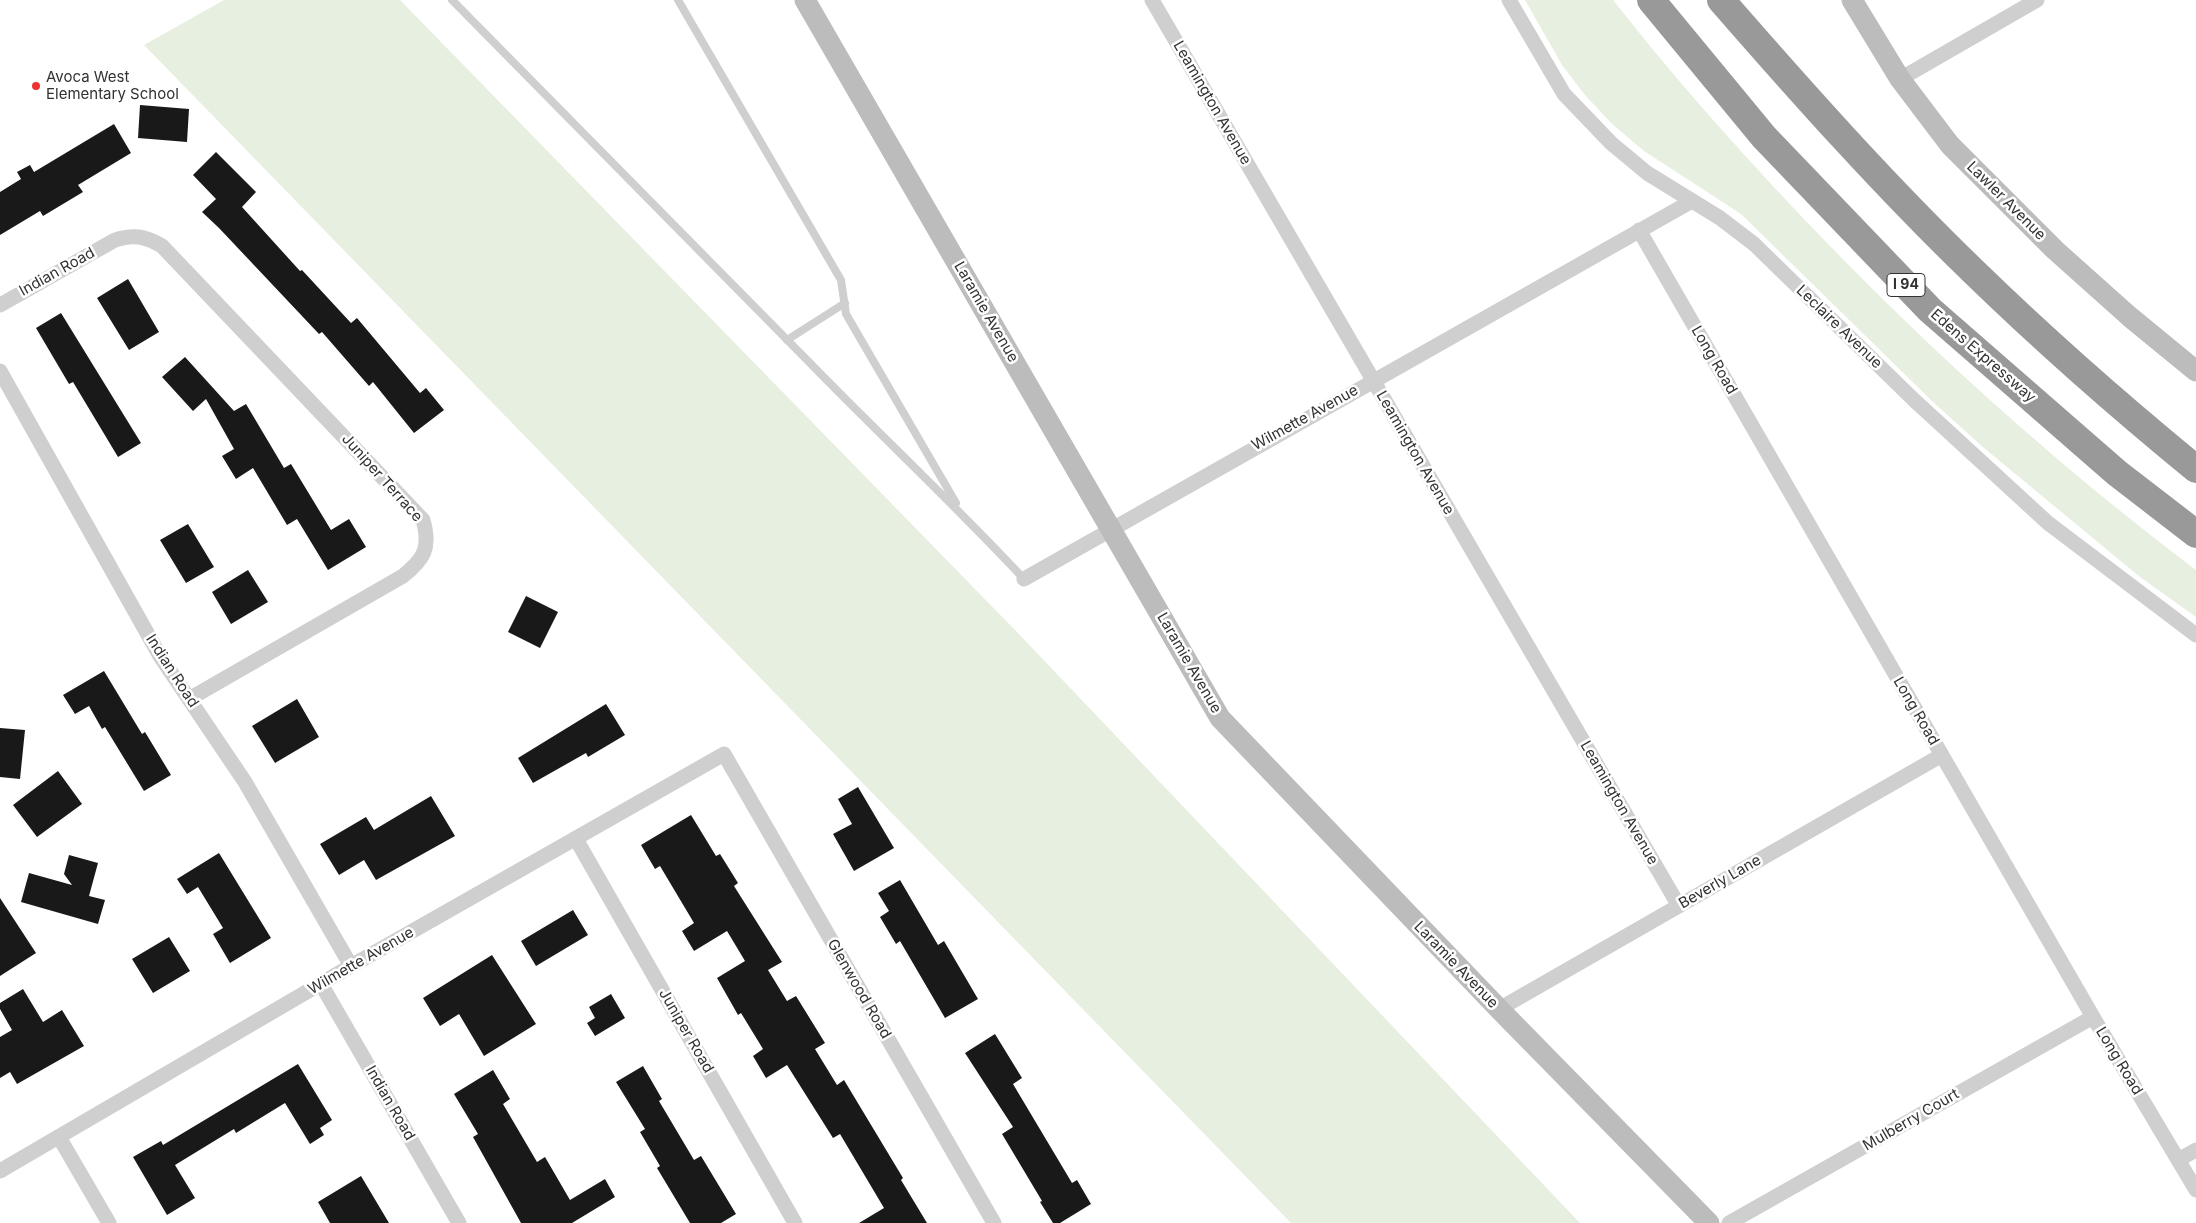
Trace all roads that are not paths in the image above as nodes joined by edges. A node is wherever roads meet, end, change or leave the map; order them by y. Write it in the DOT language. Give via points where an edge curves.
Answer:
graph roads {
  1 [pos="452,0"];
  2 [pos="678,0"];
  3 [pos="805,0"];
  4 [pos="1152,0"];
  5 [pos="1508,0"];
  6 [pos="1650,0"];
  7 [pos="1721,0"];
  8 [pos="1852,0"];
  9 [pos="2037,0"];
  10 [pos="1900,79"];
  11 [pos="1692,200"];
  12 [pos="1639,230"];
  13 [pos="115,240"];
  14 [pos="845,303"];
  15 [pos="0,305"];
  16 [pos="786,340"];
  17 [pos="0,371"];
  18 [pos="2196,371"];
  19 [pos="1373,380"];
  20 [pos="2196,469"];
  21 [pos="963,514"];
  22 [pos="1111,528"];
  23 [pos="2196,534"];
  24 [pos="1024,579"];
  25 [pos="2196,635"];
  26 [pos="189,699"];
  27 [pos="724,754"];
  28 [pos="1942,755"];
  29 [pos="576,839"];
  30 [pos="1679,906"];
  31 [pos="351,966"];
  32 [pos="321,984"];
  33 [pos="1499,1009"];
  34 [pos="2093,1017"];
  35 [pos="59,1137"];
  36 [pos="2196,1150"];
  37 [pos="2178,1160"];
  38 [pos="0,1171"];
  39 [pos="2196,1190"];
  40 [pos="109,1223"];
  41 [pos="459,1223"];
  42 [pos="795,1223"];
  43 [pos="994,1223"];
  44 [pos="1709,1223"];
  45 [pos="1729,1223"];
  1 -- 16 [label="lane"];
  2 -- 14 [label="lane" via="841,280"];
  3 -- 22 [label="street, Laramie Avenue"];
  4 -- 19 [label="street, Leamington Avenue"];
  5 -- 11 [label="street, Leclaire Avenue" via="1564,94 1583,116 1647,173"];
  6 -- 23 [label="highway, Edens Expressway / I 94" via="1764,137 1930,310 2117,473"];
  7 -- 20 [label="highway" via="1824,118 1972,271 2115,402"];
  8 -- 10 [label="street, Lawler Avenue"];
  9 -- 10 [label="street"];
  10 -- 18 [label="street, Lawler Avenue" via="1950,144 1989,185 2055,250"];
  11 -- 12 [label="street, Wilmette Avenue"];
  11 -- 25 [label="street, Leclaire Avenue" via="1754,244 1914,400 2048,523"];
  12 -- 19 [label="street, Wilmette Avenue"];
  12 -- 28 [label="street, Long Road"];
  13 -- 15 [label="street, Indian Road"];
  13 -- 26 [label="street, Juniper Terrace" via="142,236 162,246 415,510 426,533 423,556 403,576"];
  14 -- 16 [label="lane"];
  14 -- 21 [label="lane" via="846,314"];
  16 -- 21 [label="lane"];
  17 -- 26 [label="street, Indian Road" via="160,656"];
  19 -- 22 [label="street, Wilmette Avenue"];
  19 -- 30 [label="street, Leamington Avenue"];
  21 -- 24 [label="lane"];
  22 -- 24 [label="street, Wilmette Avenue"];
  22 -- 33 [label="street, Laramie Avenue" via="1220,718"];
  26 -- 31 [label="street, Indian Road" via="245,782"];
  27 -- 29 [label="street, Wilmette Avenue"];
  27 -- 43 [label="street, Glenwood Road"];
  28 -- 30 [label="street, Beverly Lane"];
  28 -- 34 [label="street, Long Road"];
  29 -- 31 [label="street, Wilmette Avenue"];
  29 -- 42 [label="street, Juniper Road"];
  30 -- 33 [label="street, Beverly Lane"];
  31 -- 32 [label="street, Wilmette Avenue"];
  32 -- 35 [label="street, Wilmette Avenue"];
  32 -- 41 [label="street, Indian Road"];
  33 -- 44 [label="street, Laramie Avenue"];
  34 -- 37 [label="street, Long Road"];
  34 -- 45 [label="street, Mulberry Court"];
  35 -- 38 [label="street, Wilmette Avenue"];
  35 -- 40 [label="street"];
  36 -- 37 [label="street"];
  37 -- 39 [label="street, Long Road"];
}
